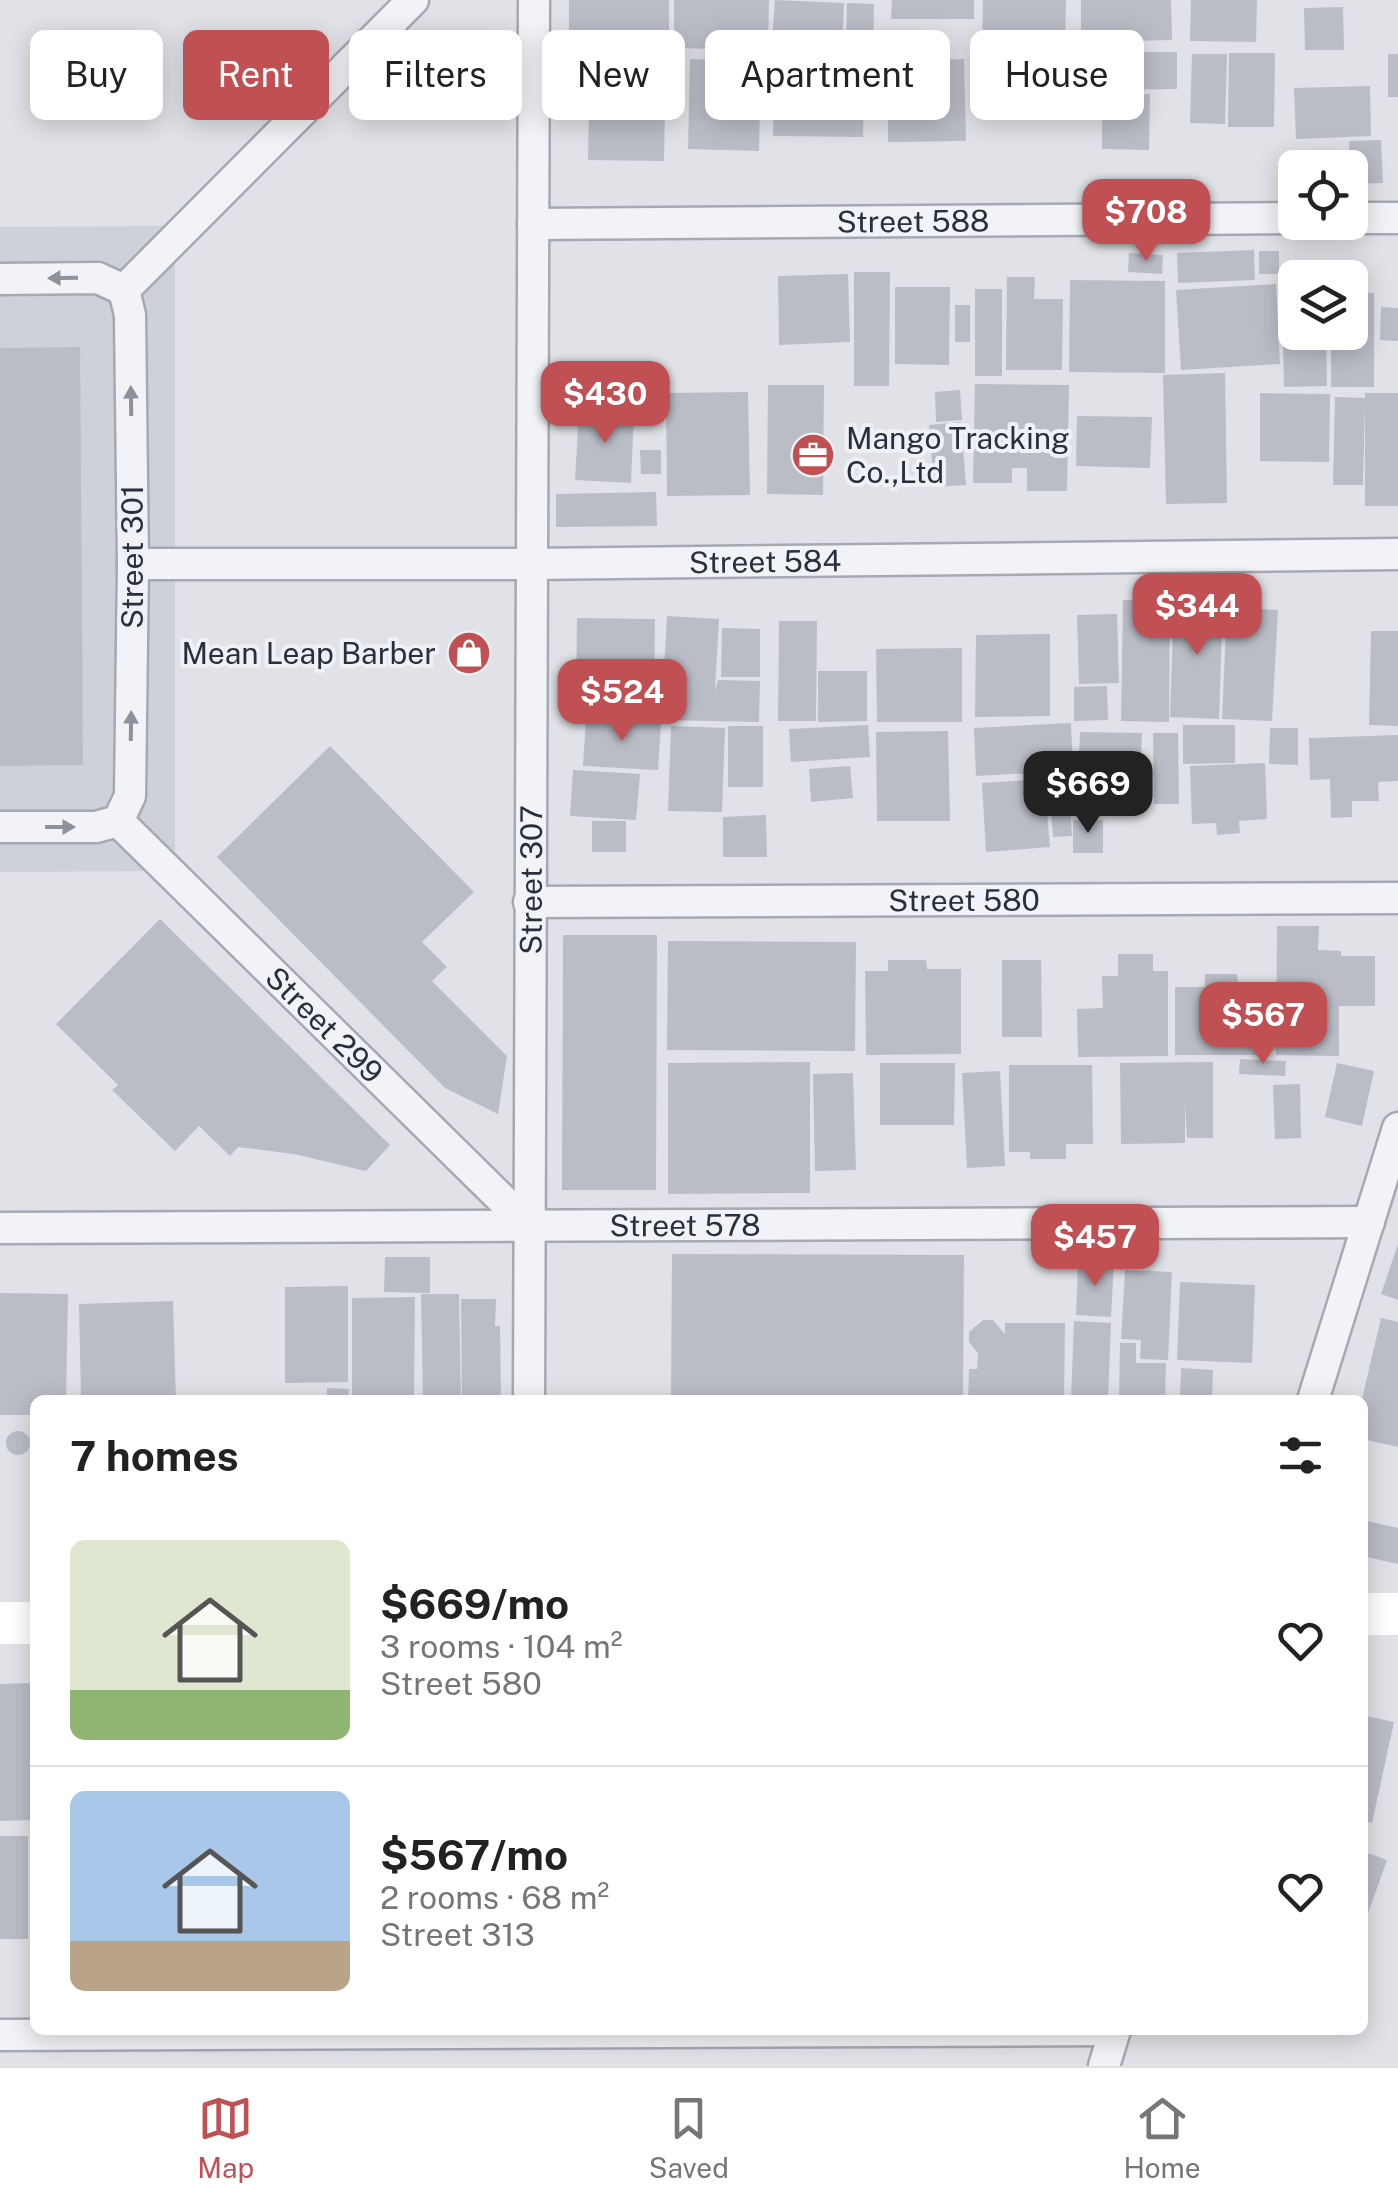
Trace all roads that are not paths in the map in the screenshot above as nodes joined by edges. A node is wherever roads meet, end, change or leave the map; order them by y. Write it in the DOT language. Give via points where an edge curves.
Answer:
graph roads {
  1 [pos="413,0"];
  2 [pos="534,0"];
  3 [pos="1278,218"];
  4 [pos="1368,218"];
  5 [pos="1398,218"];
  6 [pos="533,224"];
  7 [pos="0,279"];
  8 [pos="124,290"];
  9 [pos="1398,554"];
  10 [pos="133,564"];
  11 [pos="530,564"];
  12 [pos="118,821"];
  13 [pos="0,827"];
  14 [pos="1398,898"];
  15 [pos="530,902"];
  16 [pos="1398,1128"];
  17 [pos="1368,1222"];
  18 [pos="530,1227"];
  19 [pos="0,1228"];
  20 [pos="528,1395"];
  21 [pos="1315,1395"];
  22 [pos="1368,1614"];
  23 [pos="1398,1614"];
  24 [pos="0,1623"];
  25 [pos="30,1623"];
  26 [pos="0,2035"];
  27 [pos="30,2035"];
  28 [pos="1113,2035"];
  29 [pos="1104,2066"];
  1 -- 8 [label="street"];
  2 -- 6 [label="street, Street 307"];
  3 -- 6 [label="street, Street 588"];
  4 -- 5 [label="street"];
  6 -- 11 [label="street, Street 307"];
  8 -- 7 [label="street, one-way" via="98,278"];
  10 -- 8 [label="street, Street 301, one-way" via="130,314"];
  9 -- 11 [label="street, Street 584"];
  10 -- 11 [label="street, Street 584"];
  12 -- 10 [label="street, Street 301, one-way" via="130,796"];
  11 -- 15 [label="street, Street 307"];
  13 -- 12 [label="street, one-way"];
  12 -- 18 [label="street, Street 299"];
  14 -- 15 [label="street, Street 580"];
  15 -- 18 [label="street, Street 307"];
  16 -- 17 [label="street"];
  17 -- 18 [label="street, Street 578"];
  17 -- 21 [label="street"];
  18 -- 19 [label="street, Street 578"];
  18 -- 20 [label="street, Street 307"];
  22 -- 23 [label="street"];
  24 -- 25 [label="street"];
  26 -- 27 [label="street"];
  28 -- 29 [label="street"];
}
